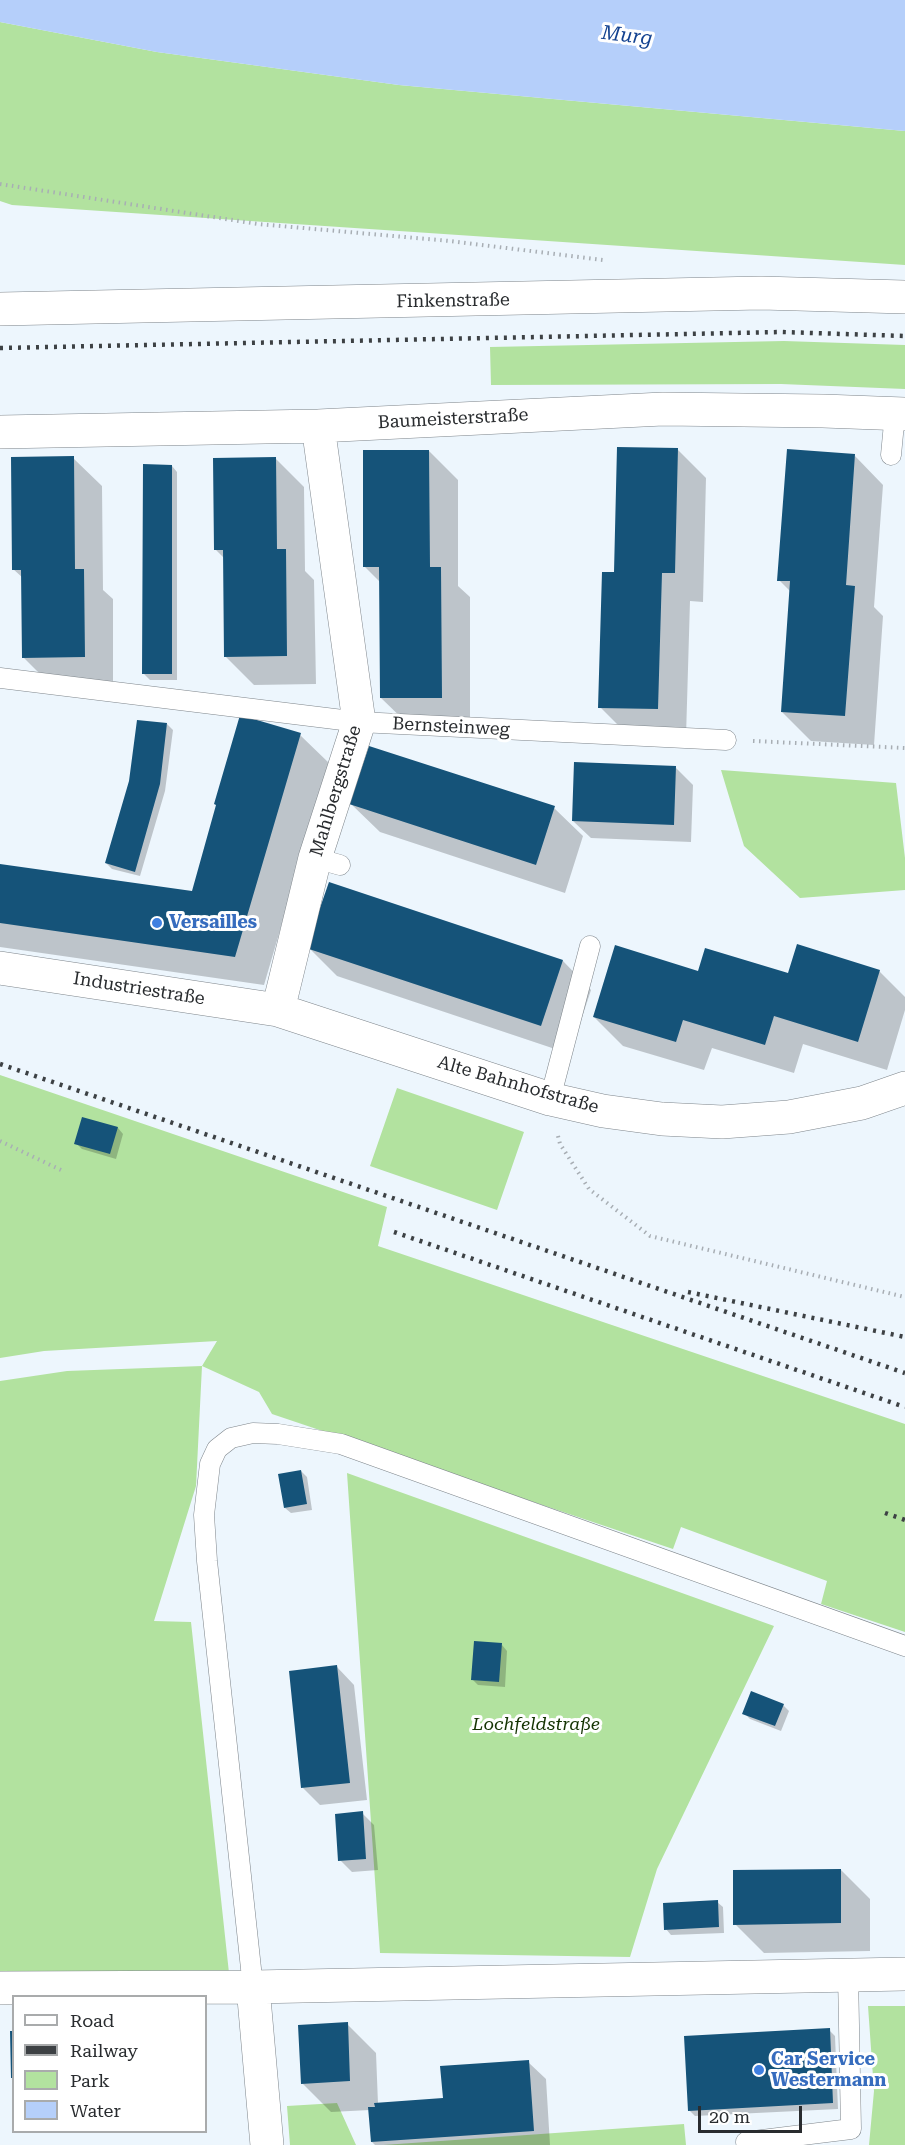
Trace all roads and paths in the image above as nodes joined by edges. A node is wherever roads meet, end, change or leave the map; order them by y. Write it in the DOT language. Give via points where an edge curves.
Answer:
graph roads {
  1 [pos="0,184"];
  2 [pos="612,261"];
  3 [pos="905,297"];
  4 [pos="0,309"];
  5 [pos="900,413"];
  6 [pos="318,426"];
  7 [pos="0,432"];
  8 [pos="891,455"];
  9 [pos="0,678"];
  10 [pos="359,722"];
  11 [pos="726,740"];
  12 [pos="905,748"];
  13 [pos="590,946"];
  14 [pos="0,968"];
  15 [pos="278,1011"];
  16 [pos="905,1088"];
  17 [pos="550,1099"];
  18 [pos="0,1141"];
  19 [pos="61,1170"];
  20 [pos="905,1297"];
  21 [pos="905,1646"];
  22 [pos="848,1974"];
  23 [pos="905,1974"];
  24 [pos="253,1987"];
  25 [pos="0,1988"];
  26 [pos="746,2142"];
  27 [pos="267,2145"];
  1 -- 2 [label="path" via="258,224 450,241"];
  3 -- 4 [label="street, Finkenstraße" via="761,293"];
  5 -- 6 [label="street, Baumeisterstraße" via="663,409"];
  5 -- 8 [label="lane"];
  6 -- 7 [label="street, Baumeisterstraße"];
  6 -- 10 [label="street, Mahlbergstraße"];
  9 -- 10 [label="lane, Bernsteinweg"];
  10 -- 11 [label="lane, Bernsteinweg"];
  10 -- 15 [label="street, Mahlbergstraße" via="328,861"];
  11 -- 12 [label="path"];
  13 -- 17 [label="lane"];
  14 -- 15 [label="street, Industriestraße"];
  15 -- 17 [label="street, Alte Bahnhofstraße"];
  16 -- 17 [label="street, Alte Bahnhofstraße" via="862,1103 789,1117 722,1122 638,1116"];
  17 -- 20 [label="path" via="560,1144 589,1189 650,1236"];
  18 -- 19 [label="path"];
  21 -- 24 [label="lane" via="341,1444 278,1434 253,1433 231,1438 217,1449 210,1464 204,1515"];
  22 -- 23 [label="street"];
  22 -- 24 [label="street"];
  22 -- 26 [label="lane" via="851,2129"];
  24 -- 25 [label="street"];
  24 -- 27 [label="street"];
}
